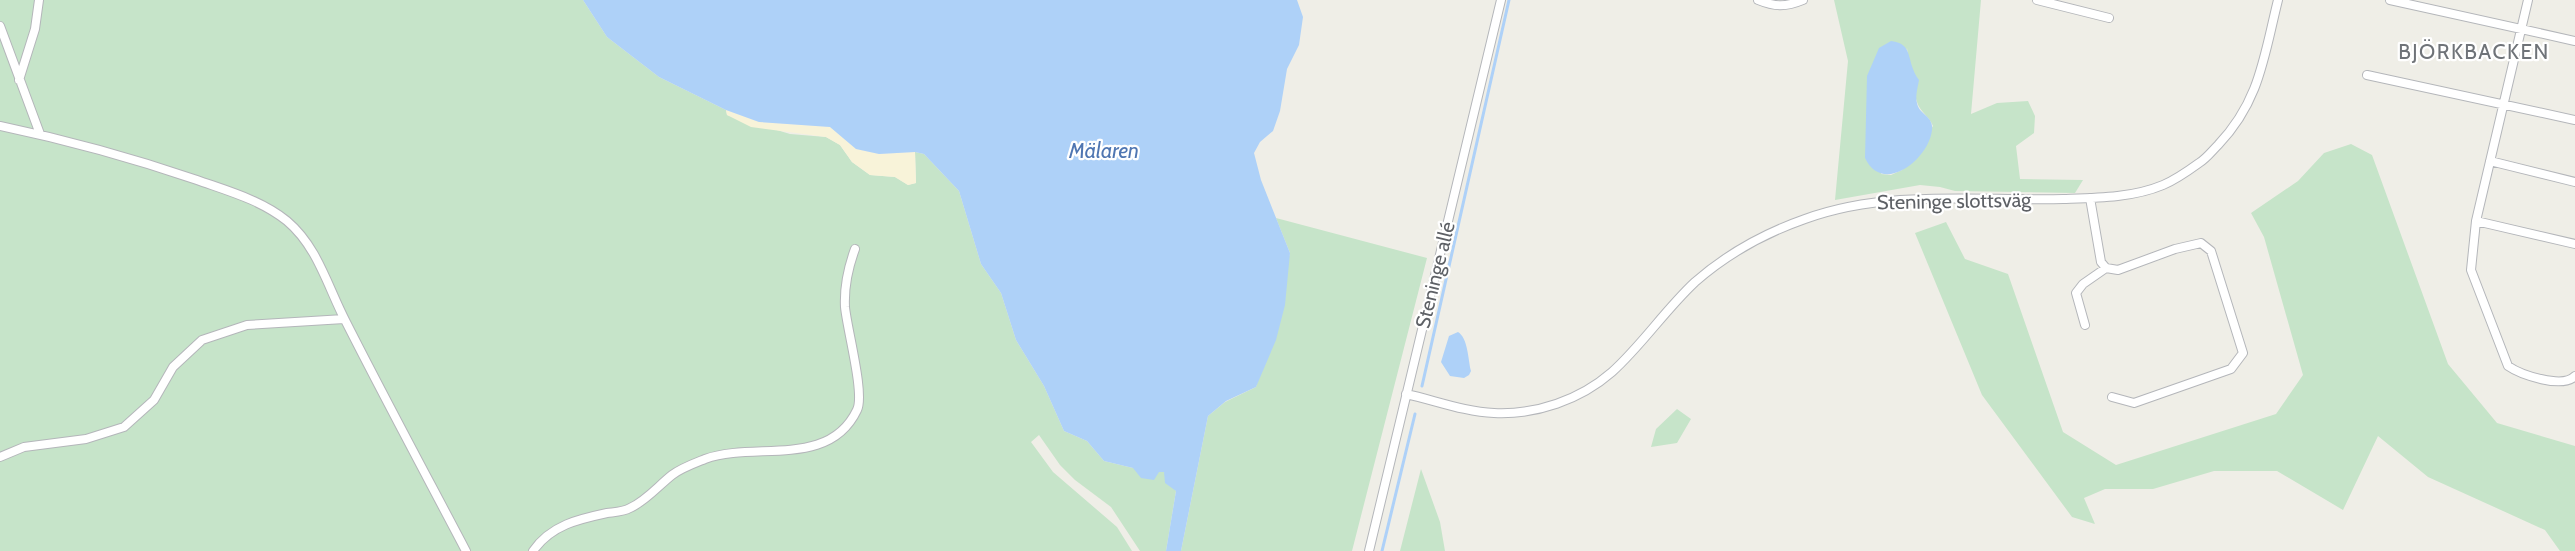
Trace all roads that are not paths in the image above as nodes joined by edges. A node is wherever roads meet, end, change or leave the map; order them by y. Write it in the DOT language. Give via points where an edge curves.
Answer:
graph roads {
  1 [pos="39,0"];
  2 [pos="1501,0"];
  3 [pos="1758,0"];
  4 [pos="1803,0"];
  5 [pos="2037,0"];
  6 [pos="2278,0"];
  7 [pos="2390,0"];
  8 [pos="2528,0"];
  9 [pos="2109,18"];
  10 [pos="0,26"];
  11 [pos="2522,30"];
  12 [pos="2575,41"];
  13 [pos="2367,75"];
  14 [pos="19,80"];
  15 [pos="2504,103"];
  16 [pos="2575,120"];
  17 [pos="0,126"];
  18 [pos="40,134"];
  19 [pos="2490,161"];
  20 [pos="2575,182"];
  21 [pos="2090,198"];
  22 [pos="2476,221"];
  23 [pos="2575,244"];
  24 [pos="855,249"];
  25 [pos="2106,268"];
  26 [pos="344,319"];
  27 [pos="2085,325"];
  28 [pos="2575,376"];
  29 [pos="1406,394"];
  30 [pos="2112,397"];
  31 [pos="0,457"];
  32 [pos="466,551"];
  33 [pos="533,551"];
  34 [pos="1369,551"];
  1 -- 14 [label="street" via="35,29"];
  2 -- 29 [label="street, Steninge allé"];
  3 -- 4 [label="street" via="1786,6"];
  5 -- 9 [label="street"];
  6 -- 21 [label="street, Steninge slottsväg" via="2250,102 2202,162 2162,185"];
  7 -- 11 [label="street"];
  8 -- 11 [label="street"];
  10 -- 14 [label="street"];
  11 -- 12 [label="street"];
  11 -- 15 [label="street"];
  13 -- 15 [label="street"];
  14 -- 18 [label="street"];
  15 -- 16 [label="street"];
  15 -- 19 [label="street"];
  17 -- 18 [label="street"];
  18 -- 26 [label="street" via="135,159 264,207 303,238 316,257"];
  19 -- 20 [label="street"];
  19 -- 22 [label="street"];
  21 -- 25 [label="street" via="2101,262"];
  21 -- 29 [label="street, Steninge slottsväg" via="1920,198 1819,214 1775,230 1726,258 1695,282 1612,372 1580,394 1535,411 1493,413"];
  22 -- 23 [label="street"];
  22 -- 28 [label="street" via="2471,270 2508,366 2520,374 2562,382"];
  24 -- 33 [label="street" via="845,287 845,307 860,387 858,409 843,428 827,441 801,450 706,458 674,473 650,496 628,509 564,524"];
  25 -- 27 [label="street" via="2076,293"];
  25 -- 30 [label="street" via="2118,270 2201,243 2216,262 2243,353 2231,369 2134,403"];
  26 -- 31 [label="street" via="247,326 202,340 173,367 154,400 124,427 86,438 24,447"];
  26 -- 32 [label="street"];
  29 -- 34 [label="street, Steninge allé"];
}
